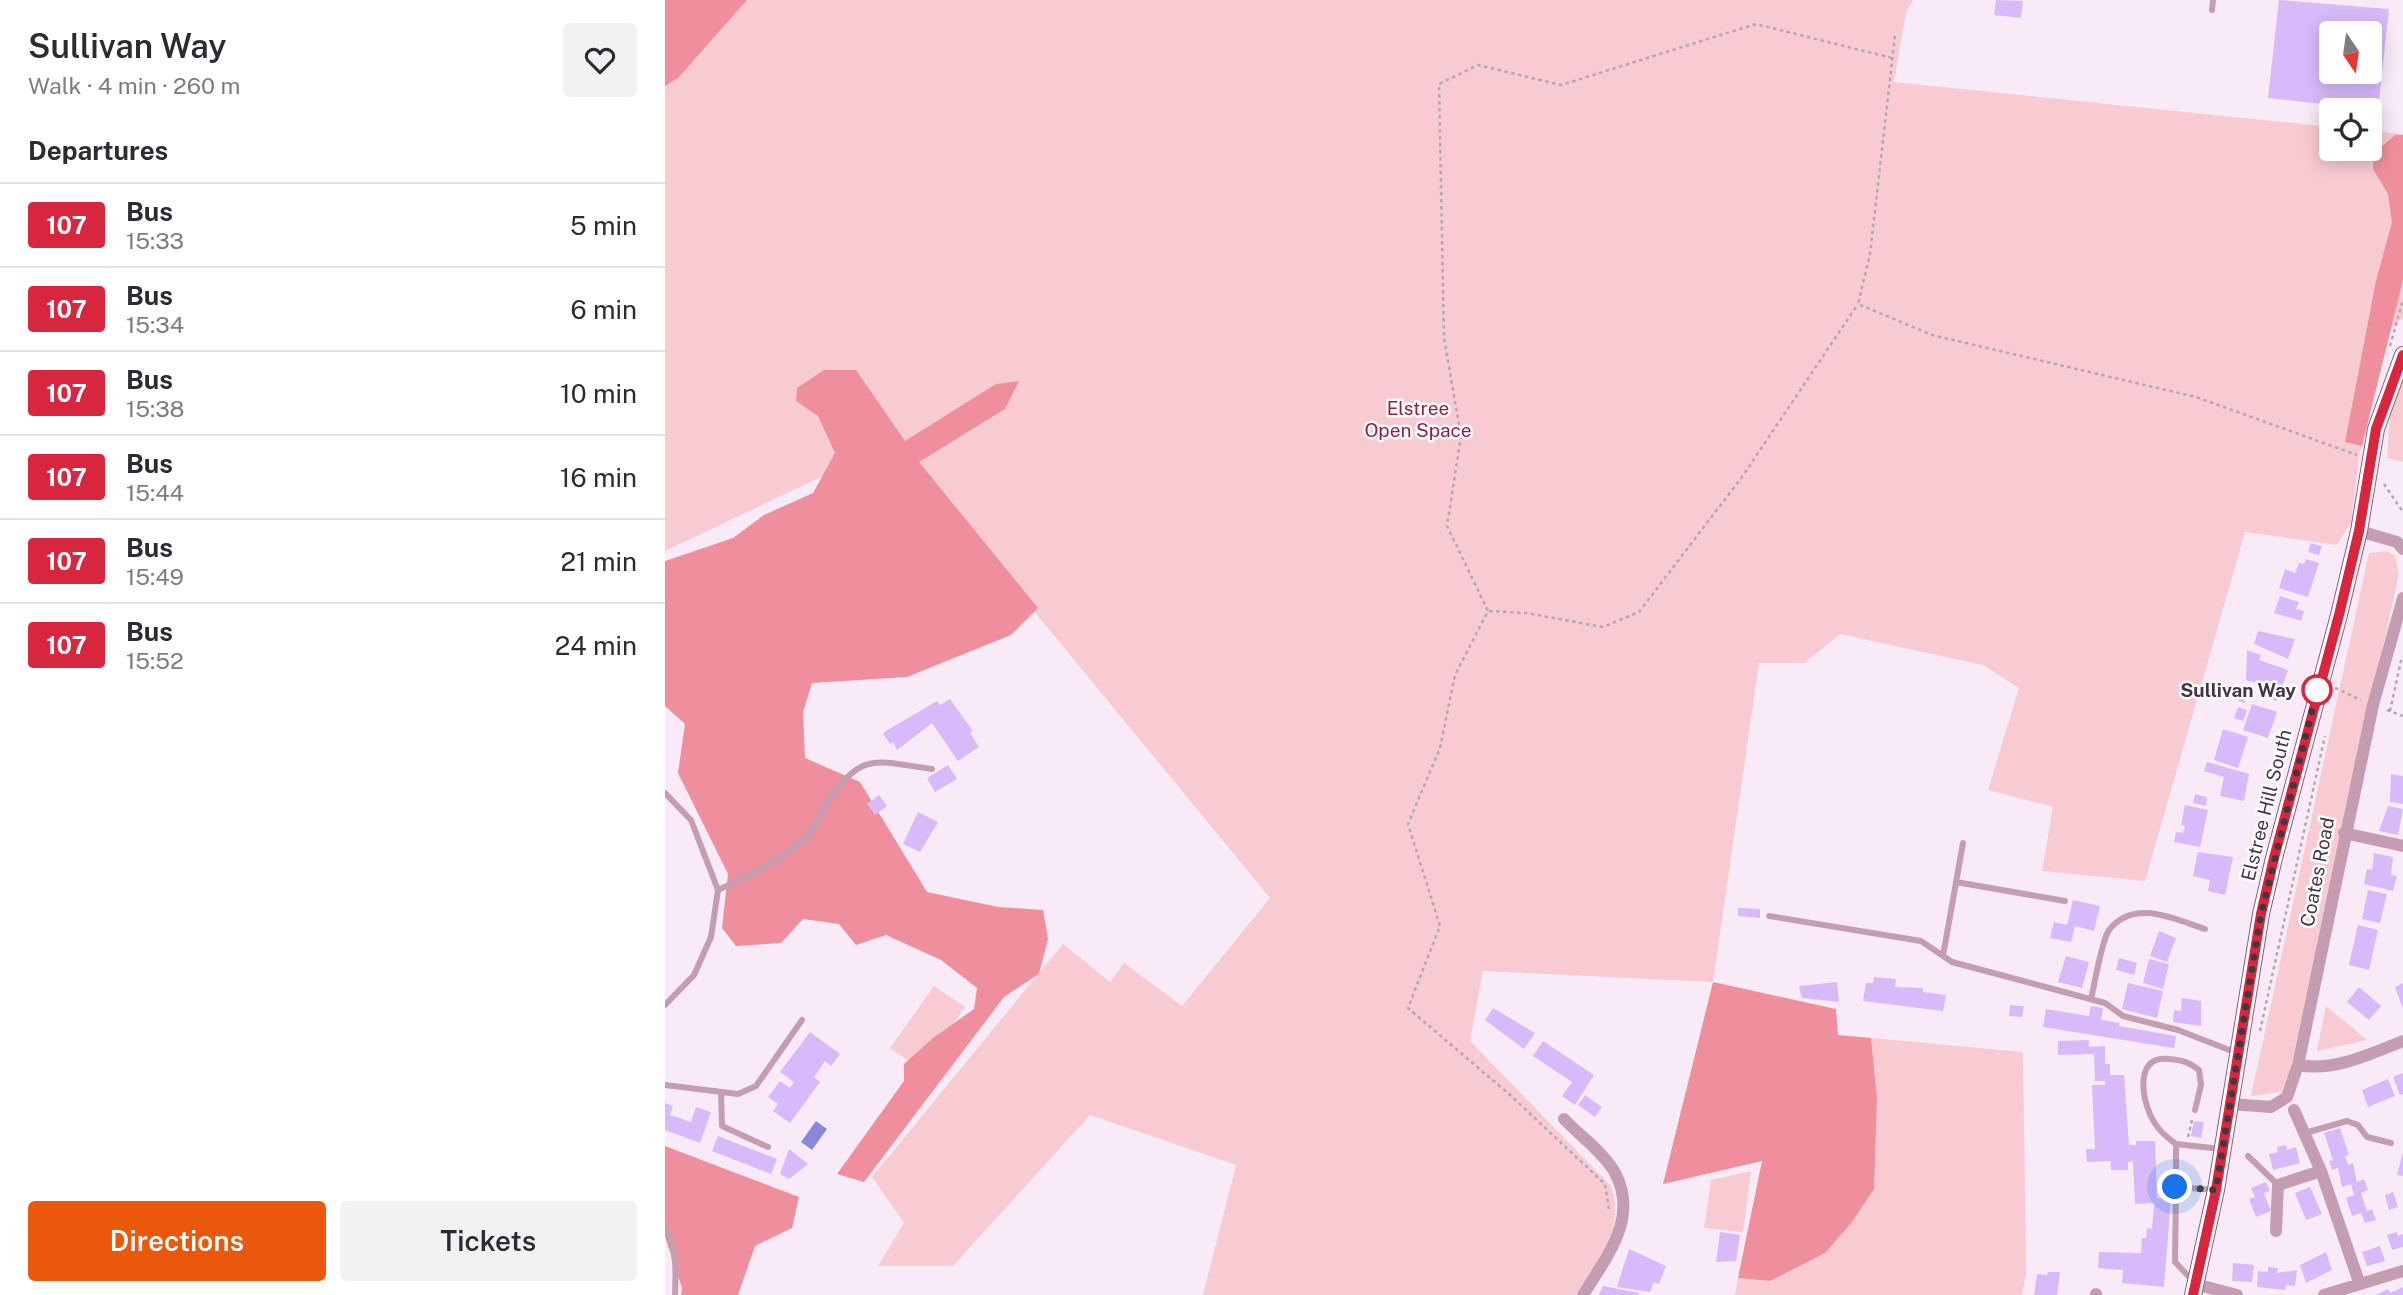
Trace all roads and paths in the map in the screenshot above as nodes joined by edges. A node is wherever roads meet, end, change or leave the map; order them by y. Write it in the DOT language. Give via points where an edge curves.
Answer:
graph roads {
  1 [pos="2213,0"];
  2 [pos="2212,10"];
  3 [pos="1895,36"];
  4 [pos="1892,58"];
  5 [pos="1858,304"];
  6 [pos="2403,320"];
  7 [pos="2396,326"];
  8 [pos="2403,355"];
  9 [pos="2371,459"];
  10 [pos="2381,479"];
  11 [pos="2403,512"];
  12 [pos="2359,531"];
  13 [pos="2403,549"];
  14 [pos="2403,598"];
  15 [pos="1488,611"];
  16 [pos="2403,653"];
  17 [pos="2390,712"];
  18 [pos="2326,729"];
  19 [pos="932,769"];
  20 [pos="665,793"];
  21 [pos="2344,833"];
  22 [pos="1963,843"];
  23 [pos="2403,846"];
  24 [pos="1956,882"];
  25 [pos="718,890"];
  26 [pos="2065,901"];
  27 [pos="1769,916"];
  28 [pos="2205,929"];
  29 [pos="1943,956"];
  30 [pos="2091,999"];
  31 [pos="665,1005"];
  32 [pos="802,1020"];
  33 [pos="2258,1038"];
  34 [pos="2403,1041"];
  35 [pos="2238,1054"];
  36 [pos="2298,1065"];
  37 [pos="665,1085"];
  38 [pos="720,1092"];
  39 [pos="2230,1104"];
  40 [pos="2195,1110"];
  41 [pos="2294,1110"];
  42 [pos="1564,1119"];
  43 [pos="2304,1133"];
  44 [pos="2391,1143"];
  45 [pos="2176,1144"];
  46 [pos="2186,1145"];
  47 [pos="768,1147"];
  48 [pos="2223,1149"];
  49 [pos="2249,1156"];
  50 [pos="2321,1171"];
  51 [pos="2278,1185"];
  52 [pos="2175,1187"];
  53 [pos="2216,1190"];
  54 [pos="1609,1211"];
  55 [pos="665,1227"];
  56 [pos="2276,1231"];
  57 [pos="2403,1271"];
  58 [pos="2359,1282"];
  59 [pos="2194,1289"];
  60 [pos="675,1295"];
  61 [pos="1583,1295"];
  62 [pos="2237,1295"];
  63 [pos="2324,1295"];
  1 -- 2 [label="lane"];
  3 -- 4 [label="path"];
  4 -- 5 [label="path" via="1870,254"];
  4 -- 15 [label="path" via="1756,24 1561,85 1478,65 1439,84 1444,338 1461,436 1447,526"];
  5 -- 9 [label="path" via="1932,335 2196,397"];
  5 -- 15 [label="path" via="1742,477 1639,612 1603,627"];
  6 -- 7 [label="path"];
  8 -- 9 [label="main road, Elstree Hill South" via="2384,399"];
  9 -- 12 [label="main road, Elstree Hill South"];
  10 -- 11 [label="path"];
  12 -- 13 [label="street" via="2397,542"];
  12 -- 35 [label="main road, Elstree Hill South" via="2274,858"];
  14 -- 21 [label="street, Coates Road"];
  15 -- 54 [label="path" via="1455,675 1440,748 1408,824 1440,926 1408,1007 1605,1184"];
  16 -- 17 [label="path"];
  18 -- 33 [label="path"];
  19 -- 25 [label="lane" via="868,763 850,771 810,834 757,872"];
  20 -- 25 [label="lane" via="691,820"];
  21 -- 23 [label="street"];
  21 -- 36 [label="street, Coates Road"];
  22 -- 24 [label="lane"];
  24 -- 26 [label="lane"];
  24 -- 29 [label="lane"];
  25 -- 31 [label="lane" via="712,937 694,975"];
  27 -- 29 [label="lane" via="1921,941"];
  28 -- 30 [label="lane" via="2145,911 2128,916 2109,931"];
  29 -- 30 [label="lane"];
  30 -- 35 [label="lane" via="2123,1016 2178,1030"];
  32 -- 38 [label="lane" via="756,1086 738,1094"];
  34 -- 36 [label="street" via="2353,1061"];
  35 -- 39 [label="main road, Elstree Hill South"];
  36 -- 39 [label="street, Coates Road" via="2287,1097 2279,1103 2259,1108"];
  37 -- 38 [label="lane"];
  38 -- 47 [label="lane" via="722,1126"];
  39 -- 48 [label="main road, Elstree Hill South"];
  40 -- 45 [label="lane" via="2199,1070 2189,1062 2165,1058 2148,1064 2143,1082 2148,1110 2164,1136"];
  40 -- 46 [label="path"];
  41 -- 43 [label="street"];
  42 -- 61 [label="street" via="1613,1169 1625,1198 1622,1230"];
  43 -- 44 [label="lane" via="2347,1121 2358,1125 2367,1137"];
  43 -- 50 [label="street"];
  45 -- 46 [label="lane"];
  45 -- 52 [label="lane"];
  46 -- 48 [label="lane"];
  48 -- 53 [label="main road, Elstree Hill South"];
  49 -- 51 [label="lane"];
  50 -- 51 [label="street"];
  50 -- 58 [label="street"];
  51 -- 56 [label="street"];
  52 -- 53 [label="lane"];
  52 -- 59 [label="lane" via="2175,1262"];
  53 -- 59 [label="main road, Elstree Hill South"];
  55 -- 60 [label="lane" via="675,1263"];
  57 -- 58 [label="street"];
  58 -- 63 [label="street"];
  59 -- 62 [label="street"];
}
